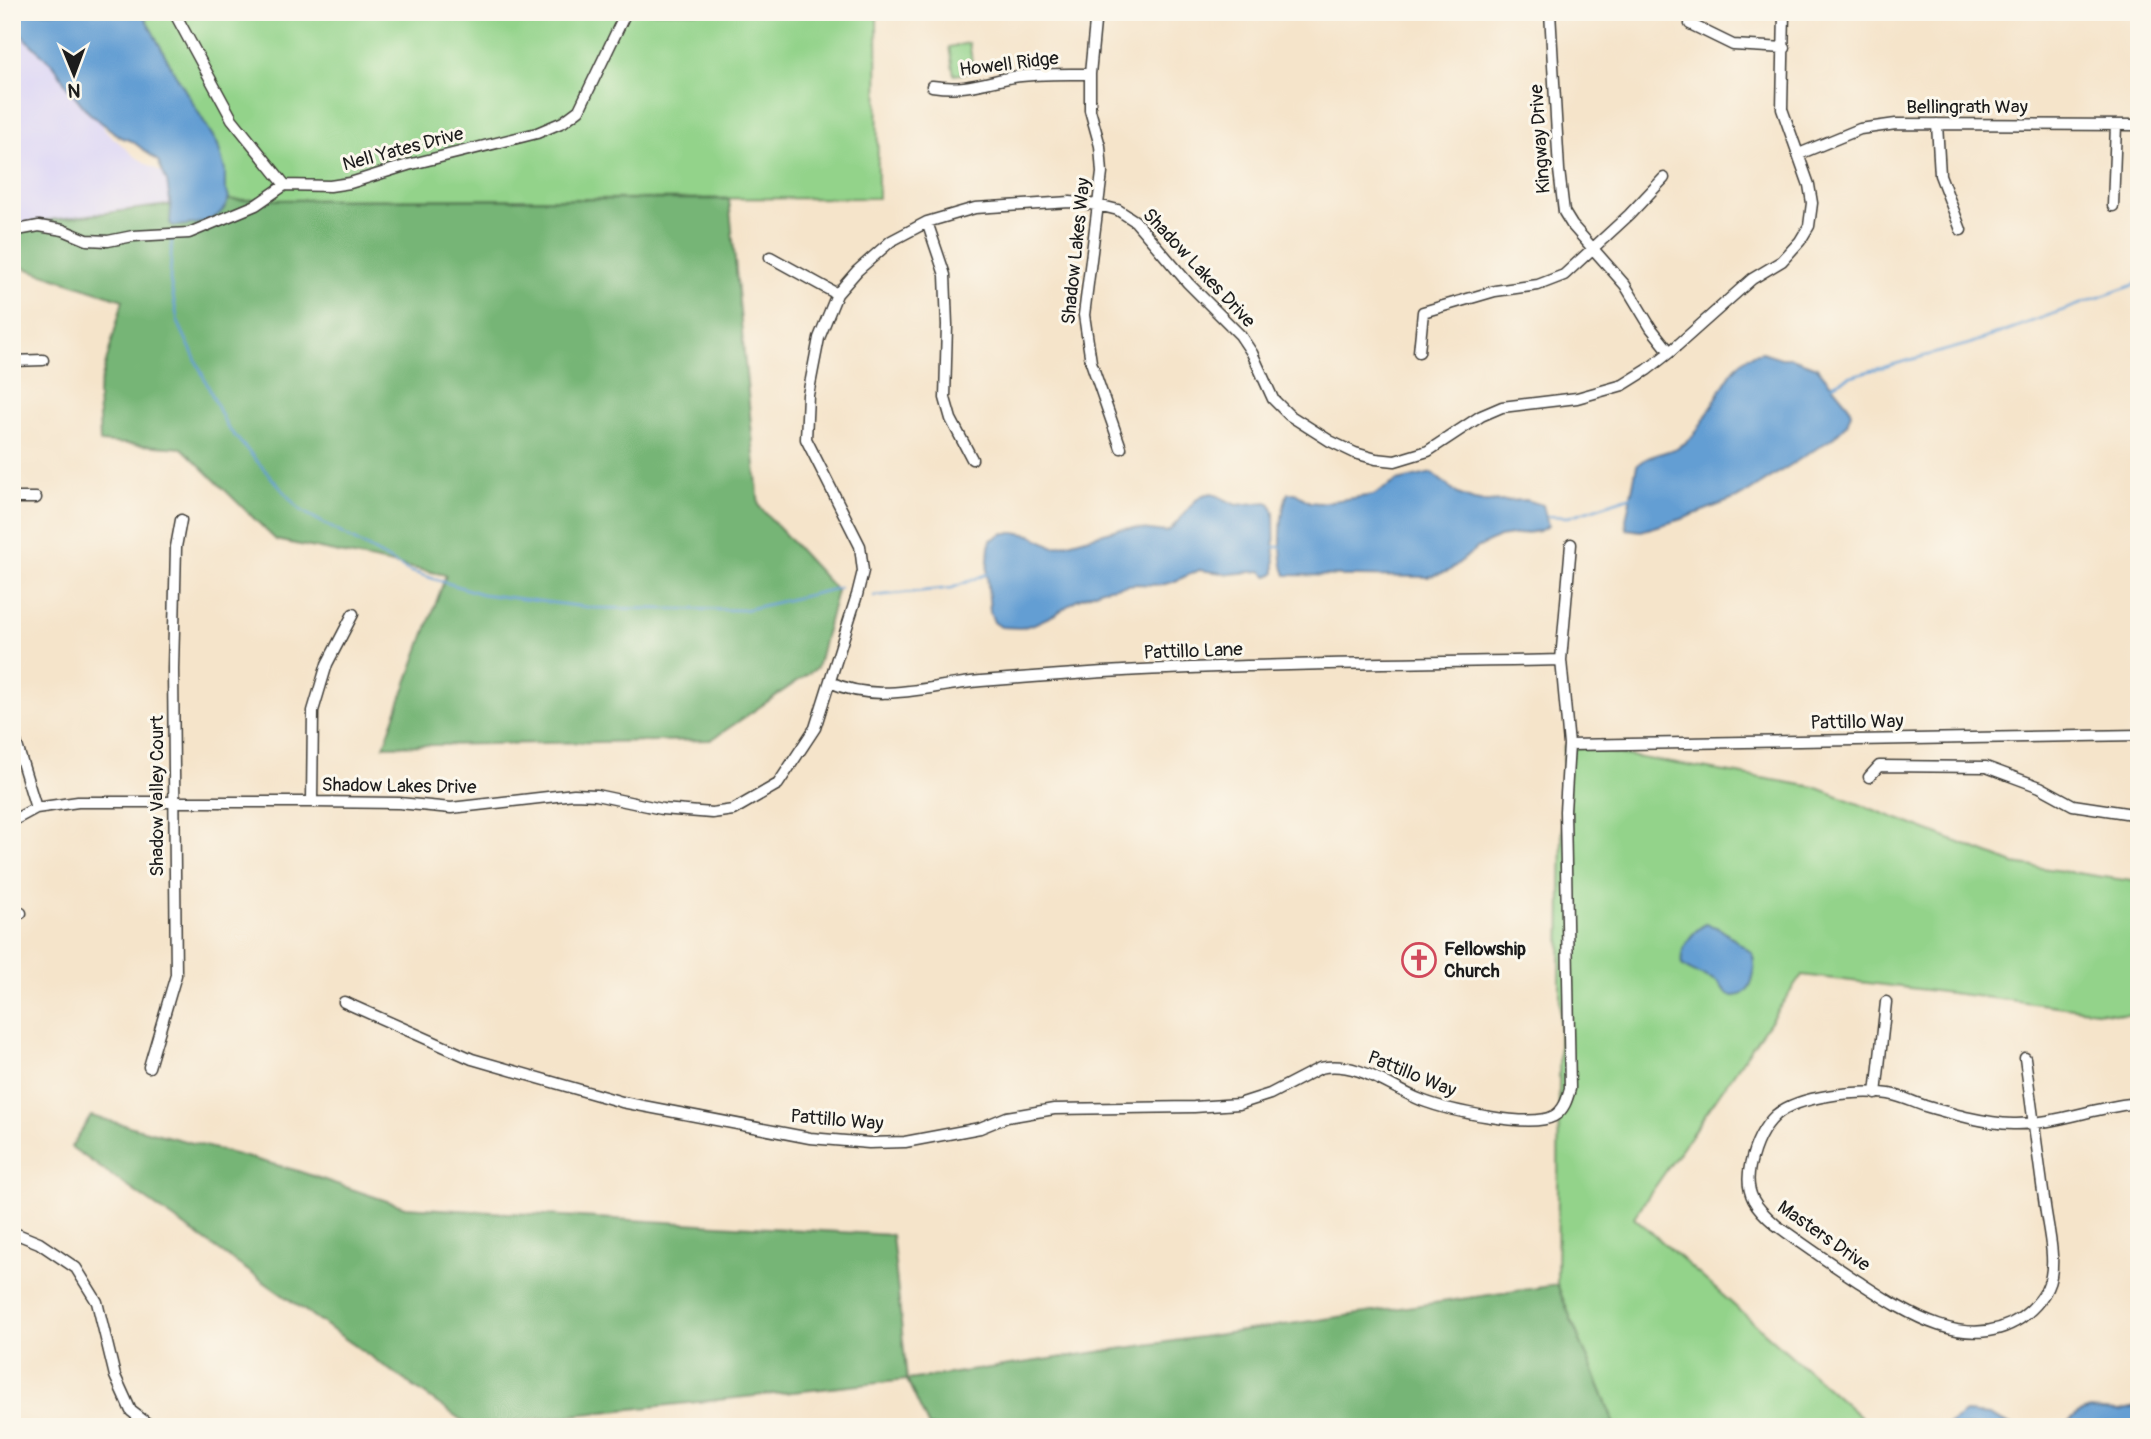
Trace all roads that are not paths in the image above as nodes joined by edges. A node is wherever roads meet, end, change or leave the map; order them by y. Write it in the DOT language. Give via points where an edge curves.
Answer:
graph roads {
  1 [pos="174,12"];
  2 [pos="626,12"];
  3 [pos="1096,12"];
  4 [pos="1550,12"];
  5 [pos="1784,12"];
  6 [pos="1690,24"];
  7 [pos="1785,48"];
  8 [pos="1090,74"];
  9 [pos="932,86"];
  10 [pos="1937,124"];
  11 [pos="2116,125"];
  12 [pos="2139,125"];
  13 [pos="1799,154"];
  14 [pos="1664,178"];
  15 [pos="285,185"];
  16 [pos="1098,205"];
  17 [pos="2113,206"];
  18 [pos="927,222"];
  19 [pos="1961,230"];
  20 [pos="12,232"];
  21 [pos="1594,249"];
  22 [pos="770,257"];
  23 [pos="837,294"];
  24 [pos="1419,352"];
  25 [pos="1670,352"];
  26 [pos="43,360"];
  27 [pos="12,361"];
  28 [pos="1121,448"];
  29 [pos="972,459"];
  30 [pos="12,498"];
  31 [pos="36,498"];
  32 [pos="181,520"];
  33 [pos="1571,544"];
  34 [pos="353,614"];
  35 [pos="1561,660"];
  36 [pos="830,682"];
  37 [pos="12,729"];
  38 [pos="2139,735"];
  39 [pos="1569,745"];
  40 [pos="1869,777"];
  41 [pos="175,801"];
  42 [pos="312,802"];
  43 [pos="36,808"];
  44 [pos="2139,815"];
  45 [pos="12,821"];
  46 [pos="344,1002"];
  47 [pos="1886,1002"];
  48 [pos="2025,1058"];
  49 [pos="149,1068"];
  50 [pos="1876,1094"];
  51 [pos="2139,1103"];
  52 [pos="2034,1122"];
  53 [pos="12,1232"];
  54 [pos="152,1427"];
  1 -- 15 [label="street" via="232,118"];
  2 -- 15 [label="street, Nell Yates Drive" via="579,110 563,122 537,134 350,183"];
  3 -- 8 [label="street, Shadow Lakes Way"];
  4 -- 21 [label="street, Kingway Drive" via="1562,201 1567,218"];
  5 -- 7 [label="street, Shadow Lakes Drive"];
  6 -- 7 [label="street" via="1733,45"];
  7 -- 13 [label="street, Shadow Lakes Drive" via="1782,109"];
  8 -- 9 [label="street, Howell Ridge" via="1016,77 956,89"];
  8 -- 16 [label="street, Shadow Lakes Way" via="1090,110 1102,173"];
  10 -- 11 [label="street, Bellingrath Way"];
  10 -- 13 [label="street, Bellingrath Way" via="1860,129"];
  10 -- 19 [label="street" via="1940,175"];
  11 -- 12 [label="street, Bellingrath Way"];
  11 -- 17 [label="street"];
  13 -- 25 [label="street, Shadow Lakes Drive" via="1812,202 1809,226 1800,241 1782,261 1752,279"];
  14 -- 21 [label="street"];
  15 -- 20 [label="street" via="256,205 189,233 108,241 39,226"];
  16 -- 18 [label="street, Shadow Lakes Drive" via="1070,202 975,208"];
  16 -- 25 [label="street, Shadow Lakes Drive" via="1135,221 1228,322 1252,353 1273,399 1289,415 1331,441 1376,459 1395,461 1428,451 1502,407 1577,398 1623,385"];
  16 -- 28 [label="street, Shadow Lakes Way" via="1084,315 1091,362"];
  18 -- 23 [label="street, Shadow Lakes Drive" via="891,241"];
  18 -- 29 [label="street" via="945,275 945,398"];
  21 -- 24 [label="street" via="1564,275 1546,283 1495,291 1423,312"];
  21 -- 25 [label="street, Kingway Drive" via="1632,294"];
  22 -- 23 [label="street"];
  23 -- 36 [label="street, Shadow Lakes Drive" via="819,338 808,395 806,439 860,546 863,571"];
  26 -- 27 [label="street"];
  30 -- 31 [label="street"];
  32 -- 41 [label="street, Shadow Valley Court" via="176,547"];
  33 -- 35 [label="street"];
  34 -- 42 [label="street" via="327,664 313,711"];
  35 -- 36 [label="street, Pattillo Lane" via="1167,669 978,681 873,694"];
  35 -- 39 [label="street"];
  36 -- 42 [label="street, Shadow Lakes Drive" via="815,728 778,783 733,810 662,809 574,794 451,808"];
  37 -- 43 [label="street"];
  38 -- 39 [label="street, Pattillo Way"];
  39 -- 46 [label="street, Pattillo Way" via="1565,811 1570,1089 1560,1111 1541,1120 1511,1120 1450,1109 1388,1082 1332,1065 1249,1103 1230,1106 1054,1109 905,1142 822,1139 609,1098 472,1059"];
  40 -- 44 [label="street" via="1879,766 1986,767 2073,805"];
  41 -- 42 [label="street, Shadow Lakes Drive"];
  41 -- 43 [label="street, Shadow Lakes Drive"];
  41 -- 49 [label="street, Shadow Valley Court" via="176,975"];
  43 -- 45 [label="street, Shadow Lakes Drive"];
  47 -- 50 [label="street"];
  48 -- 52 [label="street, Masters Drive"];
  50 -- 52 [label="street, Masters Drive" via="1979,1120"];
  50 -- 52 [label="street, Masters Drive" via="1846,1093 1797,1103 1777,1114 1754,1149 1749,1188 1757,1209 1843,1271 1905,1311 1959,1330 2006,1328 2030,1311 2052,1274"];
  51 -- 52 [label="street, Masters Drive"];
  53 -- 54 [label="street" via="39,1242 76,1268 97,1302 115,1376 131,1411"];
}
